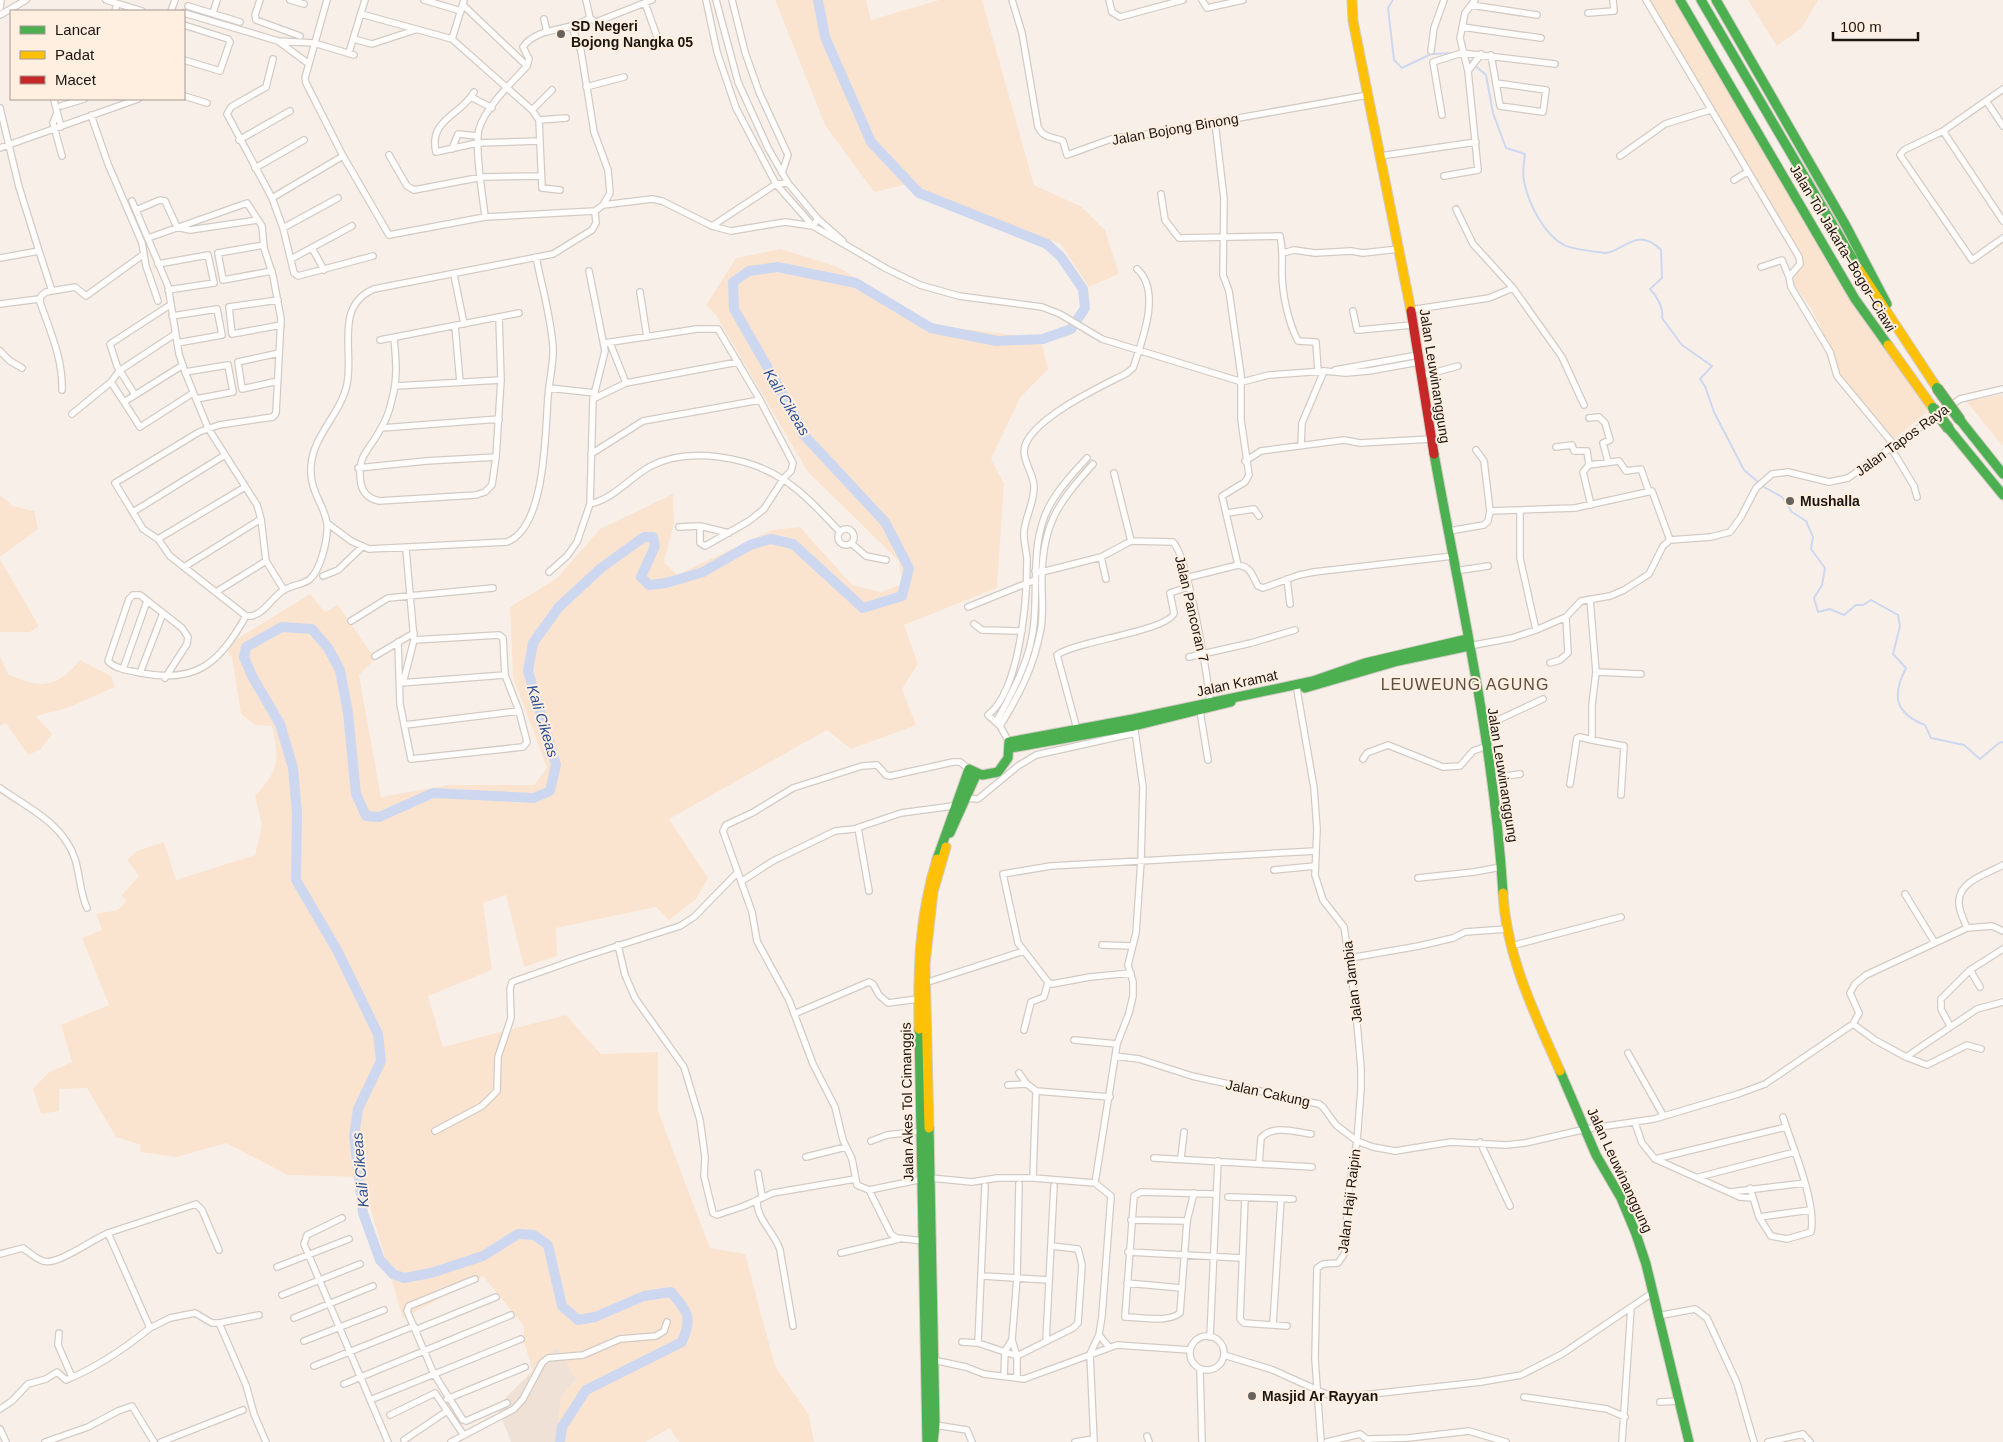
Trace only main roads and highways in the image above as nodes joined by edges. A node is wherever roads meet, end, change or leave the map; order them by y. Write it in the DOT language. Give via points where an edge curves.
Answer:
graph roads {
  1 [pos="1352,0"];
  2 [pos="1680,0"];
  3 [pos="1701,0"];
  4 [pos="1716,0"];
  5 [pos="1928,376"];
  6 [pos="2003,474"];
  7 [pos="2003,496"];
  8 [pos="1471,643"];
  9 [pos="1297,687"];
  10 [pos="1134,726"];
  11 [pos="1010,745"];
  12 [pos="973,771"];
  13 [pos="922,964"];
  14 [pos="927,1179"];
  15 [pos="927,1442"];
  16 [pos="933,1442"];
  17 [pos="1689,1442"];
  1 -- 8 [label="main road, Jalan Leuwinanggung" via="1353,21 1399,249 1452,556"];
  2 -- 7 [label="main road, Jalan Tol Jakarta–Bogor–Ciawi, bridge" via="1855,299 1933,408"];
  3 -- 5 [label="main road, Jalan Tol Jakarta–Bogor–Ciawi" via="1870,287"];
  4 -- 5 [label="main road"];
  5 -- 6 [label="main road, Jalan Tol Jakarta–Bogor–Ciawi, bridge"];
  8 -- 9 [label="main road, Jalan Kramat" via="1372,661"];
  8 -- 17 [label="main road, Jalan Leuwinanggung" via="1492,778 1502,901 1511,946 1524,989 1596,1155 1628,1215 1646,1264"];
  9 -- 10 [label="main road, Jalan Kramat"];
  9 -- 10 [label="main road, Jalan Kramat" via="1210,701"];
  10 -- 11 [label="main road, Jalan Kramat"];
  10 -- 11 [label="main road, Jalan Kramat" via="1076,729"];
  11 -- 12 [label="main road" via="1006,763 998,772 987,776"];
  12 -- 13 [label="main road, Jalan Akes Tol Cimanggis" via="933,892"];
  12 -- 13 [label="main road, Jalan Akes Tol Cimanggis" via="953,806 927,892"];
  13 -- 14 [label="main road, Jalan Akes Tol Cimanggis" via="925,983"];
  13 -- 14 [label="main road, Jalan Akes Tol Cimanggis" via="918,999 922,1132"];
  14 -- 15 [label="main road, Jalan Akes Tol Cimanggis" via="924,1241"];
  14 -- 16 [label="main road, Jalan Akes Tol Cimanggis"];
}
